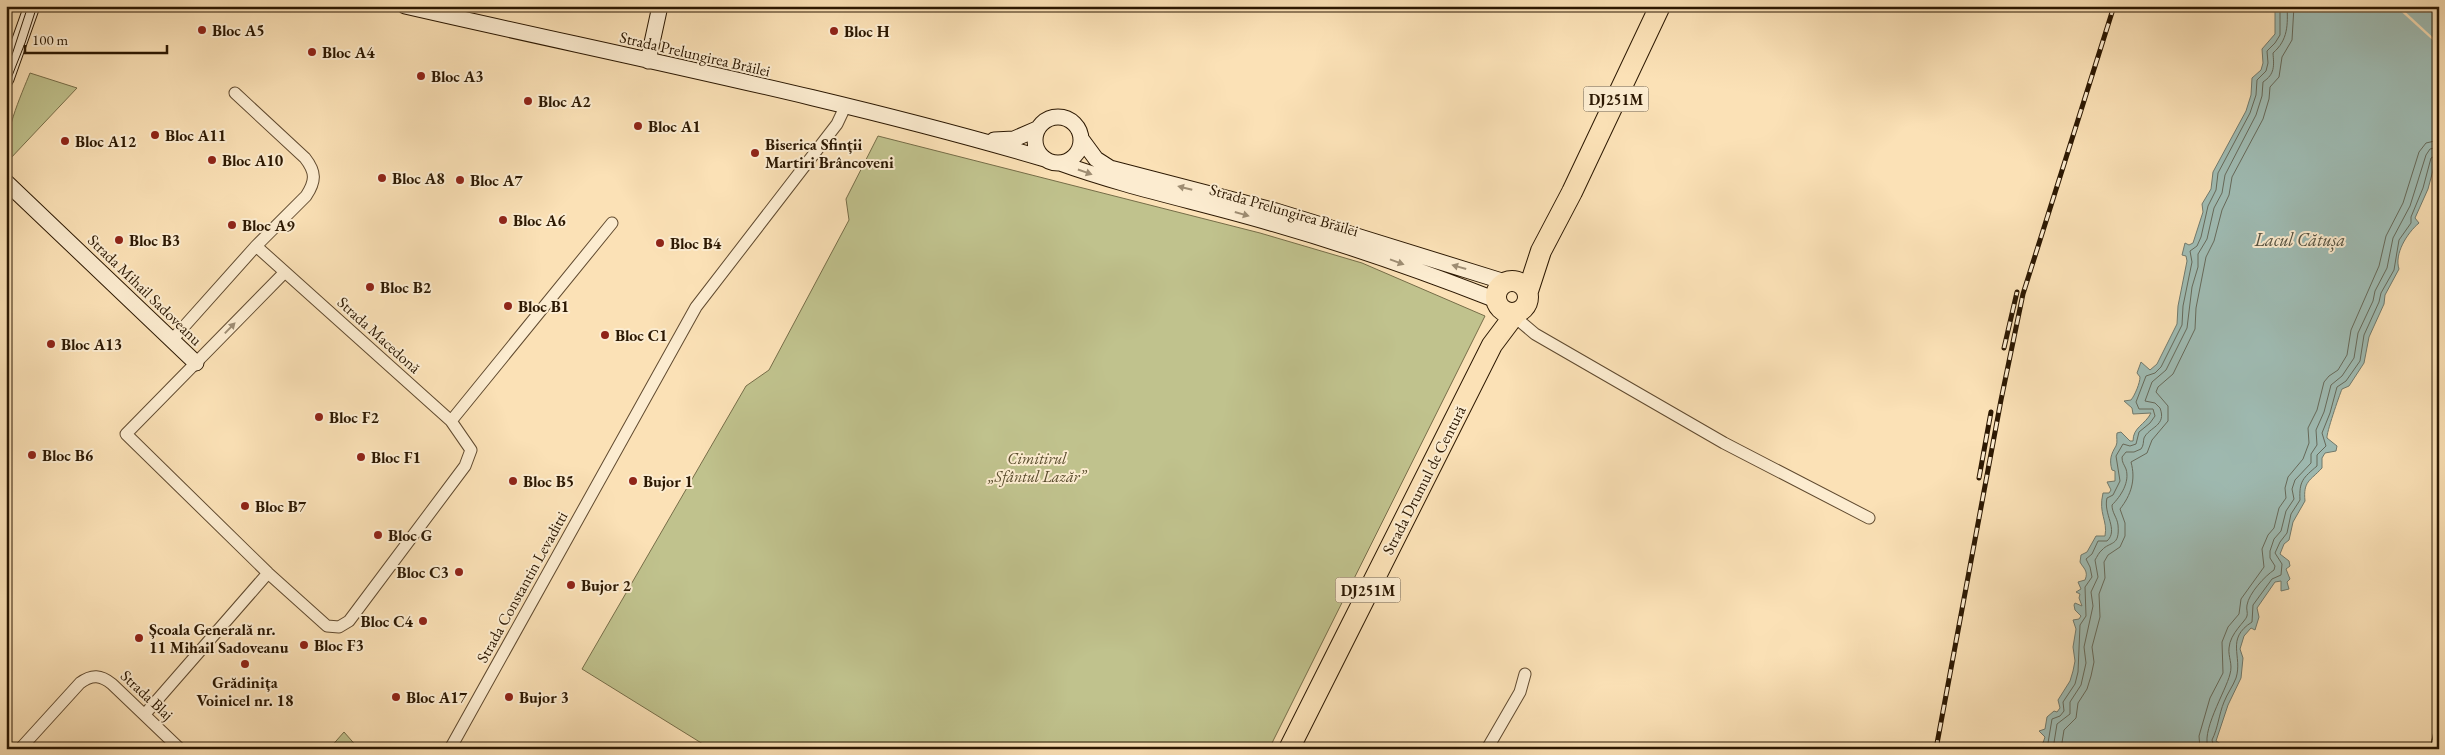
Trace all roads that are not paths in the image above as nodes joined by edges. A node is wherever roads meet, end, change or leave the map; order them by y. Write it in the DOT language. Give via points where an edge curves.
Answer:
graph roads {
  1 [pos="32,6"];
  2 [pos="405,6"];
  3 [pos="660,6"];
  4 [pos="1660,6"];
  5 [pos="648,61"];
  6 [pos="6,79"];
  7 [pos="235,93"];
  8 [pos="846,107"];
  9 [pos="1037,129"];
  10 [pos="977,139"];
  11 [pos="1082,140"];
  12 [pos="1052,161"];
  13 [pos="6,182"];
  14 [pos="612,223"];
  15 [pos="256,246"];
  16 [pos="1541,251"];
  17 [pos="284,273"];
  18 [pos="1505,296"];
  19 [pos="172,340"];
  20 [pos="196,363"];
  21 [pos="451,421"];
  22 [pos="1869,518"];
  23 [pos="268,573"];
  24 [pos="1525,674"];
  25 [pos="145,714"];
  26 [pos="20,749"];
  27 [pos="180,749"];
  28 [pos="450,749"];
  29 [pos="1289,749"];
  30 [pos="1487,749"];
  1 -- 6 [label="main road"];
  2 -- 5 [label="main road, Strada Prelungirea Brăilei"];
  3 -- 5 [label="main road"];
  4 -- 16 [label="highway, DJ251M"];
  5 -- 8 [label="main road, Strada Prelungirea Brăilei"];
  7 -- 15 [label="street" via="304,158 312,167 314,176 306,196"];
  8 -- 10 [label="main road, Strada Prelungirea Brăilei"];
  8 -- 28 [label="street, Strada Constantin Levaditti" via="837,124 696,306"];
  9 -- 10 [label="main road, Strada Prelungirea Brăilei" via="1014,139"];
  9 -- 11 [label="main road" via="1046,120 1060,117 1076,124"];
  9 -- 12 [label="main road" via="1037,149"];
  10 -- 12 [label="main road, Strada Prelungirea Brăilei"];
  11 -- 12 [label="main road" via="1072,158"];
  18 -- 11 [label="main road, Strada Prelungirea Brăilei, one-way" via="1276,211 1110,168 1096,159"];
  12 -- 18 [label="main road, Strada Prelungirea Brăilei, one-way" via="1110,181 1229,211 1374,254"];
  13 -- 19 [label="main road, Strada Mihail Sadoveanu"];
  14 -- 21 [label="street"];
  15 -- 17 [label="street, Strada Macedonă"];
  15 -- 19 [label="street"];
  16 -- 18 [label="highway"];
  16 -- 18 [label="highway" via="1528,291 1528,302 1521,311"];
  20 -- 17 [label="street, one-way"];
  17 -- 21 [label="street, Strada Macedonă"];
  18 -- 22 [label="street" via="1522,322 1535,334 1724,443"];
  18 -- 29 [label="highway, Strada Drumul de Centură / DJ251M" via="1492,344"];
  19 -- 20 [label="main road, Strada Mihail Sadoveanu"];
  20 -- 23 [label="street, Strada Mihail Sadoveanu" via="126,434"];
  21 -- 23 [label="street, Strada Mihail Sadoveanu" via="470,450 465,466 349,621 339,627 327,626"];
  23 -- 25 [label="street"];
  24 -- 30 [label="street" via="1520,692"];
  25 -- 26 [label="street, Strada Blaj" via="101,676 87,678"];
  25 -- 27 [label="street, Strada Blaj"];
}
